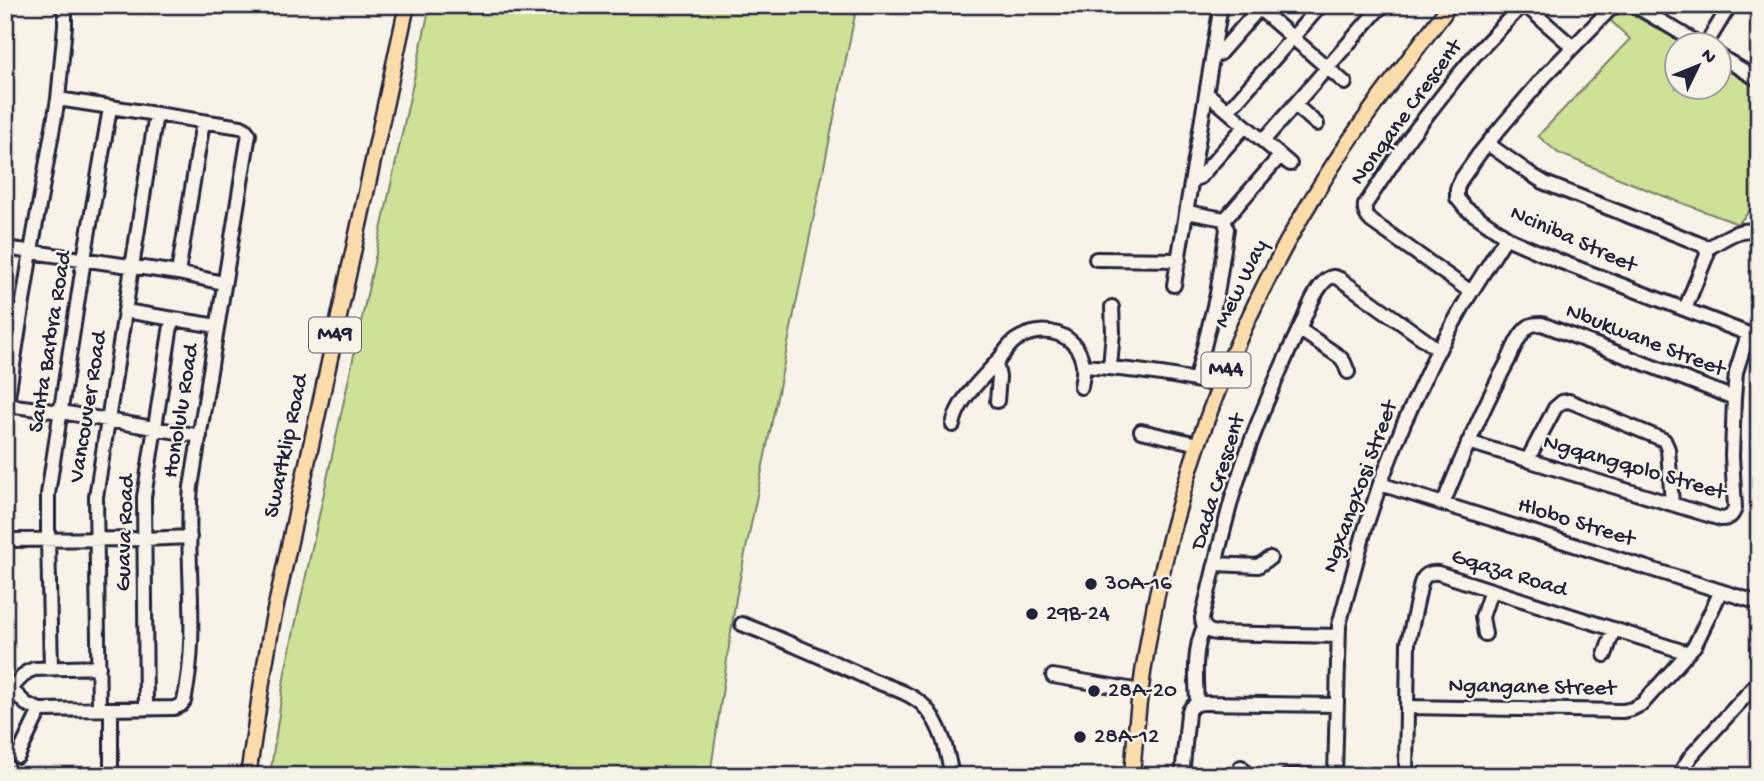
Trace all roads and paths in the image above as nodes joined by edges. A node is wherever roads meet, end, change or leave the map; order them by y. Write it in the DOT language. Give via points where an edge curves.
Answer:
graph roads {
  1 [pos="62,5"];
  2 [pos="407,5"];
  3 [pos="1222,5"];
  4 [pos="1321,5"];
  5 [pos="1382,5"];
  6 [pos="1523,5"];
  7 [pos="1615,5"];
  8 [pos="1634,5"];
  9 [pos="1730,5"];
  10 [pos="1259,6"];
  11 [pos="1449,8"];
  12 [pos="1680,32"];
  13 [pos="1713,32"];
  14 [pos="1292,38"];
  15 [pos="1573,47"];
  16 [pos="1214,56"];
  17 [pos="1732,64"];
  18 [pos="1327,68"];
  19 [pos="1759,80"];
  20 [pos="1345,83"];
  21 [pos="1208,94"];
  22 [pos="58,99"];
  23 [pos="1295,104"];
  24 [pos="110,108"];
  25 [pos="1227,111"];
  26 [pos="156,114"];
  27 [pos="203,122"];
  28 [pos="1317,124"];
  29 [pos="1245,126"];
  30 [pos="1263,141"];
  31 [pos="1488,144"];
  32 [pos="1193,180"];
  33 [pos="1187,212"];
  34 [pos="1224,219"];
  35 [pos="1759,233"];
  36 [pos="1506,237"];
  37 [pos="5,248"];
  38 [pos="1706,249"];
  39 [pos="31,251"];
  40 [pos="84,259"];
  41 [pos="1097,259"];
  42 [pos="1179,260"];
  43 [pos="132,266"];
  44 [pos="178,273"];
  45 [pos="223,283"];
  46 [pos="1174,285"];
  47 [pos="1471,292"];
  48 [pos="1112,307"];
  49 [pos="1685,309"];
  50 [pos="5,311"];
  51 [pos="125,311"];
  52 [pos="21,314"];
  53 [pos="172,319"];
  54 [pos="217,326"];
  55 [pos="1299,329"];
  56 [pos="1753,336"];
  57 [pos="1438,350"];
  58 [pos="996,363"];
  59 [pos="1083,366"];
  60 [pos="1110,367"];
  61 [pos="1348,372"];
  62 [pos="1196,379"];
  63 [pos="1220,386"];
  64 [pos="1081,387"];
  65 [pos="1734,398"];
  66 [pos="997,401"];
  67 [pos="6,410"];
  68 [pos="61,412"];
  69 [pos="108,420"];
  70 [pos="953,425"];
  71 [pos="154,428"];
  72 [pos="1141,430"];
  73 [pos="200,436"];
  74 [pos="1468,442"];
  75 [pos="1198,444"];
  76 [pos="1528,459"];
  77 [pos="1380,484"];
  78 [pos="1443,503"];
  79 [pos="1672,504"];
  80 [pos="190,537"];
  81 [pos="144,539"];
  82 [pos="5,540"];
  83 [pos="48,540"];
  84 [pos="97,540"];
  85 [pos="1270,558"];
  86 [pos="1216,564"];
  87 [pos="1491,590"];
  88 [pos="1721,591"];
  89 [pos="1759,603"];
  90 [pos="742,624"];
  91 [pos="1204,627"];
  92 [pos="1614,629"];
  93 [pos="1485,634"];
  94 [pos="1338,636"];
  95 [pos="1688,653"];
  96 [pos="1605,655"];
  97 [pos="99,667"];
  98 [pos="51,668"];
  99 [pos="1053,676"];
  100 [pos="1759,681"];
  101 [pos="8,686"];
  102 [pos="1141,691"];
  103 [pos="1197,704"];
  104 [pos="1336,705"];
  105 [pos="1407,707"];
  106 [pos="146,708"];
  107 [pos="105,709"];
  108 [pos="40,710"];
  109 [pos="18,756"];
  110 [pos="111,768"];
  111 [pos="5,772"];
  112 [pos="1335,775"];
  113 [pos="12,776"];
  114 [pos="248,776"];
  115 [pos="952,776"];
  116 [pos="1132,776"];
  117 [pos="1182,776"];
  118 [pos="1287,776"];
  119 [pos="1356,776"];
  120 [pos="1406,776"];
  121 [pos="1678,776"];
  1 -- 22 [label="street" via="65,26"];
  2 -- 114 [label="main road, Swartklip Road / M49" via="275,610"];
  3 -- 16 [label="street"];
  4 -- 14 [label="street"];
  5 -- 18 [label="street"];
  6 -- 15 [label="street, Nonqane Crescent"];
  6 -- 47 [label="street, Nonqane Crescent" via="1468,62 1418,127 1364,210 1371,221"];
  7 -- 15 [label="street, Nciniba Street"];
  8 -- 12 [label="street"];
  9 -- 13 [label="street"];
  10 -- 14 [label="street"];
  10 -- 16 [label="street"];
  11 -- 63 [label="main road, Mew Way / M44" via="1372,108 1312,198 1267,281"];
  14 -- 18 [label="street"];
  14 -- 25 [label="street"];
  15 -- 31 [label="street, Nciniba Street"];
  16 -- 21 [label="street"];
  17 -- 19 [label="street"];
  18 -- 20 [label="street"];
  18 -- 23 [label="street"];
  21 -- 25 [label="street"];
  21 -- 32 [label="street"];
  22 -- 24 [label="street, Honolulu Road"];
  22 -- 39 [label="street"];
  23 -- 28 [label="street"];
  23 -- 30 [label="street"];
  24 -- 26 [label="street, Honolulu Road"];
  24 -- 40 [label="street, Santa Barbra Road"];
  25 -- 29 [label="street"];
  26 -- 27 [label="street, Honolulu Road"];
  26 -- 43 [label="street, Vancouver Road"];
  27 -- 44 [label="street"];
  27 -- 45 [label="street, Honolulu Road" via="241,127 248,134"];
  29 -- 30 [label="street"];
  29 -- 32 [label="street"];
  30 -- 34 [label="street" via="1285,160"];
  31 -- 36 [label="street, Nciniba Street" via="1460,181 1456,195 1465,208"];
  31 -- 38 [label="street" via="1545,183"];
  32 -- 33 [label="street"];
  33 -- 34 [label="street"];
  33 -- 42 [label="street"];
  34 -- 62 [label="street" via="1227,229 1217,294"];
  35 -- 38 [label="street" via="1741,230"];
  36 -- 47 [label="street, Ngxangxosi Street"];
  36 -- 49 [label="street, Nciniba Street"];
  37 -- 39 [label="street"];
  38 -- 49 [label="street"];
  39 -- 40 [label="street"];
  39 -- 52 [label="street"];
  40 -- 43 [label="street"];
  40 -- 68 [label="street, Santa Barbra Road"];
  41 -- 42 [label="street"];
  42 -- 46 [label="street"];
  43 -- 44 [label="street"];
  43 -- 51 [label="street, Vancouver Road"];
  44 -- 45 [label="street"];
  45 -- 54 [label="street, Honolulu Road"];
  47 -- 57 [label="street, Ngxangxosi Street"];
  48 -- 60 [label="street"];
  49 -- 56 [label="street, Nciniba Street"];
  50 -- 52 [label="street"];
  51 -- 53 [label="street"];
  51 -- 69 [label="street, Vancouver Road"];
  52 -- 67 [label="street"];
  53 -- 54 [label="street"];
  53 -- 71 [label="street, Guava Road"];
  54 -- 73 [label="street, Honolulu Road"];
  55 -- 57 [label="street, Dada Crescent" via="1323,283 1334,276"];
  55 -- 61 [label="street" via="1340,357"];
  55 -- 86 [label="street, Dada Crescent" via="1255,431"];
  56 -- 65 [label="street, Ngqangqolo Street" via="1736,372"];
  57 -- 77 [label="street, Ngxangxosi Street"];
  58 -- 59 [label="street" via="1017,339 1044,331 1072,342"];
  58 -- 66 [label="street"];
  58 -- 70 [label="street" via="955,413"];
  59 -- 60 [label="street"];
  59 -- 64 [label="street"];
  60 -- 62 [label="street"];
  62 -- 63 [label="street"];
  63 -- 75 [label="main road, Mew Way / M44"];
  65 -- 74 [label="street, Nbukwane Street" via="1533,324 1495,384"];
  65 -- 79 [label="street, Ngqangqolo Street" via="1732,514 1721,519"];
  67 -- 68 [label="street"];
  68 -- 69 [label="street"];
  68 -- 83 [label="street, Santa Barbra Road" via="48,494"];
  69 -- 71 [label="street"];
  69 -- 84 [label="street, Vancouver Road" via="96,497"];
  71 -- 73 [label="street"];
  71 -- 81 [label="street, Guava Road" via="144,497"];
  72 -- 75 [label="street"];
  73 -- 80 [label="street, Honolulu Road"];
  74 -- 76 [label="street, Ngqangqolo Street"];
  74 -- 78 [label="street, Nbukwane Street"];
  75 -- 102 [label="main road, Mew Way / M44" via="1168,547"];
  76 -- 79 [label="street, Ngqangqolo Street"];
  76 -- 79 [label="street" via="1555,408 1569,401 1664,440"];
  77 -- 78 [label="street, Hlobo Street"];
  77 -- 94 [label="street, Ngxangxosi Street" via="1349,581"];
  78 -- 88 [label="street, Hlobo Street"];
  80 -- 81 [label="street"];
  80 -- 106 [label="street, Honolulu Road" via="192,640 184,698 177,707"];
  81 -- 84 [label="street"];
  81 -- 106 [label="street, Guava Road"];
  82 -- 83 [label="street"];
  83 -- 84 [label="street"];
  83 -- 98 [label="street, Santa Barbra Road"];
  84 -- 97 [label="street, Vancouver Road"];
  85 -- 86 [label="street" via="1258,566"];
  86 -- 91 [label="street, Dada Crescent" via="1202,618"];
  87 -- 92 [label="street, Gqaza Road"];
  87 -- 93 [label="street" via="1482,617"];
  87 -- 105 [label="street, Gqaza Road" via="1438,573 1423,578 1409,635"];
  88 -- 89 [label="street, Hlobo Street"];
  88 -- 95 [label="street, Ngangane Street" via="1698,642"];
  90 -- 115 [label="street" via="914,697 940,729"];
  91 -- 94 [label="street" via="1216,633"];
  91 -- 103 [label="street, Dada Crescent" via="1197,658"];
  92 -- 95 [label="street, Gqaza Road"];
  92 -- 96 [label="street"];
  94 -- 104 [label="street, Ngxangxosi Street"];
  95 -- 105 [label="street, Ngangane Street" via="1642,704 1626,711"];
  97 -- 98 [label="street"];
  97 -- 107 [label="street, Vancouver Road"];
  98 -- 101 [label="street" via="31,670"];
  99 -- 102 [label="street"];
  100 -- 121 [label="street"];
  101 -- 108 [label="street" via="26,704"];
  102 -- 116 [label="main road, Mew Way / M44"];
  103 -- 104 [label="street"];
  103 -- 117 [label="street, Dada Crescent" via="1188,713"];
  104 -- 112 [label="street, Ngxangxosi Street"];
  105 -- 120 [label="street, Gqaza Road"];
  106 -- 107 [label="street, Honolulu Road"];
  107 -- 108 [label="street, Honolulu Road"];
  107 -- 110 [label="street, Vancouver Road"];
  108 -- 109 [label="street"];
  111 -- 113 [label="street"];
  112 -- 118 [label="street"];
  112 -- 119 [label="street"];
}
